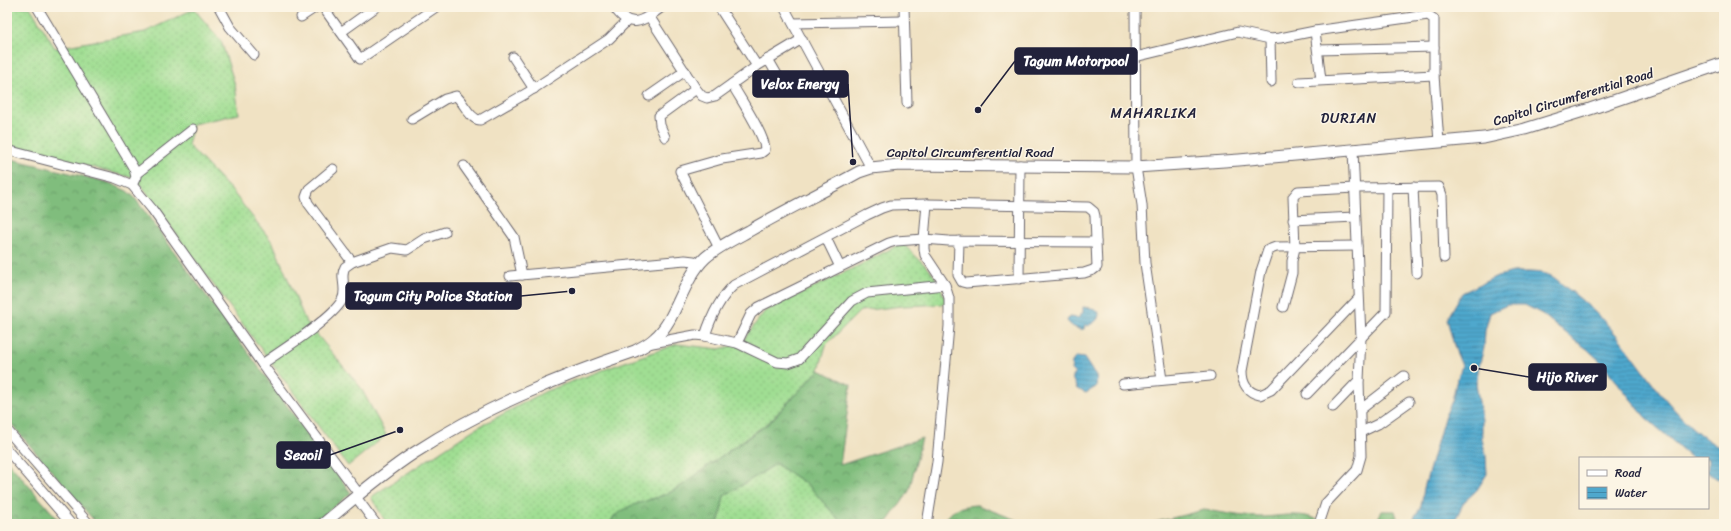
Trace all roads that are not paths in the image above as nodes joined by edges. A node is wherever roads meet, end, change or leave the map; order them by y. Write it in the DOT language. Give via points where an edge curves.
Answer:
graph roads {
  1 [pos="37,7"];
  2 [pos="219,7"];
  3 [pos="316,7"];
  4 [pos="323,7"];
  5 [pos="376,7"];
  6 [pos="436,7"];
  7 [pos="614,7"];
  8 [pos="662,7"];
  9 [pos="719,7"];
  10 [pos="784,7"];
  11 [pos="904,7"];
  12 [pos="1135,7"];
  13 [pos="649,16"];
  14 [pos="301,17"];
  15 [pos="627,21"];
  16 [pos="904,21"];
  17 [pos="793,23"];
  18 [pos="1315,31"];
  19 [pos="341,32"];
  20 [pos="1270,38"];
  21 [pos="802,39"];
  22 [pos="1434,47"];
  23 [pos="1318,50"];
  24 [pos="254,54"];
  25 [pos="514,57"];
  26 [pos="1135,57"];
  27 [pos="768,59"];
  28 [pos="1724,63"];
  29 [pos="757,66"];
  30 [pos="685,71"];
  31 [pos="1434,75"];
  32 [pos="1321,80"];
  33 [pos="1271,82"];
  34 [pos="1299,82"];
  35 [pos="732,84"];
  36 [pos="534,88"];
  37 [pos="696,89"];
  38 [pos="786,90"];
  39 [pos="649,96"];
  40 [pos="907,103"];
  41 [pos="412,119"];
  42 [pos="193,129"];
  43 [pos="665,137"];
  44 [pos="1439,142"];
  45 [pos="7,150"];
  46 [pos="1353,150"];
  47 [pos="1020,165"];
  48 [pos="464,166"];
  49 [pos="1136,167"];
  50 [pos="871,168"];
  51 [pos="332,169"];
  52 [pos="136,174"];
  53 [pos="132,185"];
  54 [pos="1387,187"];
  55 [pos="1413,187"];
  56 [pos="1355,188"];
  57 [pos="926,204"];
  58 [pos="1020,207"];
  59 [pos="1356,217"];
  60 [pos="1293,220"];
  61 [pos="445,232"];
  62 [pos="826,238"];
  63 [pos="924,239"];
  64 [pos="959,241"];
  65 [pos="1019,242"];
  66 [pos="1096,242"];
  67 [pos="1357,246"];
  68 [pos="719,248"];
  69 [pos="1295,248"];
  70 [pos="1444,258"];
  71 [pos="352,262"];
  72 [pos="698,265"];
  73 [pos="840,267"];
  74 [pos="1417,273"];
  75 [pos="522,275"];
  76 [pos="510,276"];
  77 [pos="1020,279"];
  78 [pos="945,285"];
  79 [pos="1358,299"];
  80 [pos="1283,308"];
  81 [pos="706,336"];
  82 [pos="1361,338"];
  83 [pos="737,343"];
  84 [pos="648,344"];
  85 [pos="262,364"];
  86 [pos="1210,376"];
  87 [pos="1404,376"];
  88 [pos="1162,380"];
  89 [pos="1359,380"];
  90 [pos="1123,384"];
  91 [pos="1307,394"];
  92 [pos="1409,402"];
  93 [pos="1333,407"];
  94 [pos="1360,410"];
  95 [pos="7,430"];
  96 [pos="1360,432"];
  97 [pos="19,444"];
  98 [pos="8,452"];
  99 [pos="358,495"];
  100 [pos="71,524"];
  101 [pos="89,524"];
  102 [pos="323,524"];
  103 [pos="376,524"];
  104 [pos="926,524"];
  105 [pos="1319,524"];
  1 -- 52 [label="street"];
  2 -- 24 [label="street" via="230,27"];
  3 -- 14 [label="street"];
  4 -- 19 [label="street"];
  5 -- 19 [label="street"];
  6 -- 19 [label="street" via="360,59"];
  7 -- 15 [label="street"];
  8 -- 13 [label="street"];
  9 -- 29 [label="street"];
  10 -- 17 [label="street"];
  11 -- 16 [label="street"];
  12 -- 26 [label="street"];
  13 -- 15 [label="street" via="634,22"];
  13 -- 30 [label="street"];
  15 -- 36 [label="street" via="609,39"];
  16 -- 17 [label="street"];
  16 -- 40 [label="street"];
  17 -- 21 [label="street"];
  18 -- 20 [label="street"];
  18 -- 22 [label="street" via="1428,14 1434,19"];
  18 -- 23 [label="street"];
  20 -- 26 [label="street" via="1238,32"];
  20 -- 33 [label="street"];
  21 -- 27 [label="street"];
  21 -- 50 [label="street"];
  22 -- 23 [label="street"];
  22 -- 31 [label="street"];
  23 -- 32 [label="street"];
  25 -- 36 [label="street"];
  26 -- 49 [label="street"];
  27 -- 29 [label="street"];
  27 -- 38 [label="street"];
  28 -- 44 [label="main road, Capitol Circumferential Road" via="1525,129 1484,138"];
  29 -- 35 [label="street"];
  30 -- 37 [label="street"];
  30 -- 39 [label="street"];
  31 -- 32 [label="street"];
  31 -- 44 [label="street"];
  32 -- 34 [label="street"];
  35 -- 37 [label="street" via="711,98 702,96"];
  35 -- 68 [label="street" via="764,143 765,150 680,171"];
  36 -- 41 [label="street" via="480,120 475,119 456,96 445,99"];
  37 -- 43 [label="street" via="659,116"];
  42 -- 52 [label="street"];
  44 -- 46 [label="main road, Capitol Circumferential Road"];
  45 -- 53 [label="street" via="115,178"];
  46 -- 49 [label="main road, Capitol Circumferential Road"];
  46 -- 56 [label="street"];
  47 -- 49 [label="main road, Capitol Circumferential Road"];
  47 -- 50 [label="main road, Capitol Circumferential Road" via="898,165"];
  47 -- 58 [label="street"];
  48 -- 75 [label="street" via="514,237"];
  49 -- 88 [label="street" via="1142,205 1145,263"];
  50 -- 68 [label="main road, Capitol Circumferential Road" via="859,172"];
  51 -- 71 [label="street" via="309,189 306,198"];
  52 -- 53 [label="street" via="136,180"];
  53 -- 85 [label="street" via="152,209"];
  54 -- 55 [label="street"];
  54 -- 56 [label="street"];
  54 -- 82 [label="street" via="1386,312"];
  55 -- 70 [label="street" via="1436,186 1442,190"];
  55 -- 74 [label="street"];
  56 -- 59 [label="street"];
  56 -- 60 [label="street" via="1298,191 1293,198"];
  57 -- 58 [label="street"];
  57 -- 62 [label="street" via="882,208"];
  57 -- 63 [label="street"];
  58 -- 65 [label="street"];
  58 -- 66 [label="street" via="1091,208 1095,216"];
  59 -- 60 [label="street"];
  59 -- 67 [label="street"];
  60 -- 69 [label="street"];
  61 -- 71 [label="street" via="424,239 406,250 392,248"];
  62 -- 73 [label="street"];
  62 -- 81 [label="street" via="734,284 722,298 709,322"];
  63 -- 64 [label="street"];
  63 -- 73 [label="street" via="896,240"];
  63 -- 78 [label="street" via="926,255"];
  64 -- 65 [label="street"];
  64 -- 77 [label="street" via="958,275 962,282"];
  65 -- 66 [label="street"];
  65 -- 77 [label="street"];
  66 -- 77 [label="street" via="1097,267 1094,270"];
  67 -- 69 [label="street"];
  67 -- 79 [label="street"];
  68 -- 72 [label="main road, Capitol Circumferential Road"];
  69 -- 79 [label="street" via="1276,247 1265,254 1242,372 1244,384 1249,391 1260,395 1272,390"];
  69 -- 80 [label="street" via="1291,279"];
  71 -- 85 [label="street" via="343,270 344,294 336,308"];
  72 -- 75 [label="street" via="685,260"];
  72 -- 84 [label="main road, Capitol Circumferential Road" via="664,328"];
  73 -- 83 [label="street" via="754,310"];
  75 -- 76 [label="street"];
  78 -- 83 [label="street" via="867,293 852,301 799,359 788,363 778,362"];
  78 -- 104 [label="street" via="949,298 949,326 936,462"];
  79 -- 82 [label="street"];
  81 -- 83 [label="street"];
  81 -- 84 [label="street" via="695,335"];
  82 -- 89 [label="street"];
  82 -- 91 [label="street"];
  84 -- 99 [label="main road, Capitol Circumferential Road" via="545,384 461,425 414,453"];
  85 -- 99 [label="street"];
  86 -- 88 [label="street"];
  87 -- 94 [label="street"];
  88 -- 90 [label="street"];
  89 -- 93 [label="street"];
  89 -- 94 [label="street"];
  92 -- 96 [label="street" via="1378,424"];
  94 -- 96 [label="street"];
  95 -- 97 [label="street"];
  96 -- 105 [label="street" via="1360,464 1326,503"];
  97 -- 98 [label="street"];
  97 -- 101 [label="street"];
  98 -- 100 [label="street"];
  99 -- 102 [label="main road, Capitol Circumferential Road"];
  99 -- 103 [label="street"];
}
